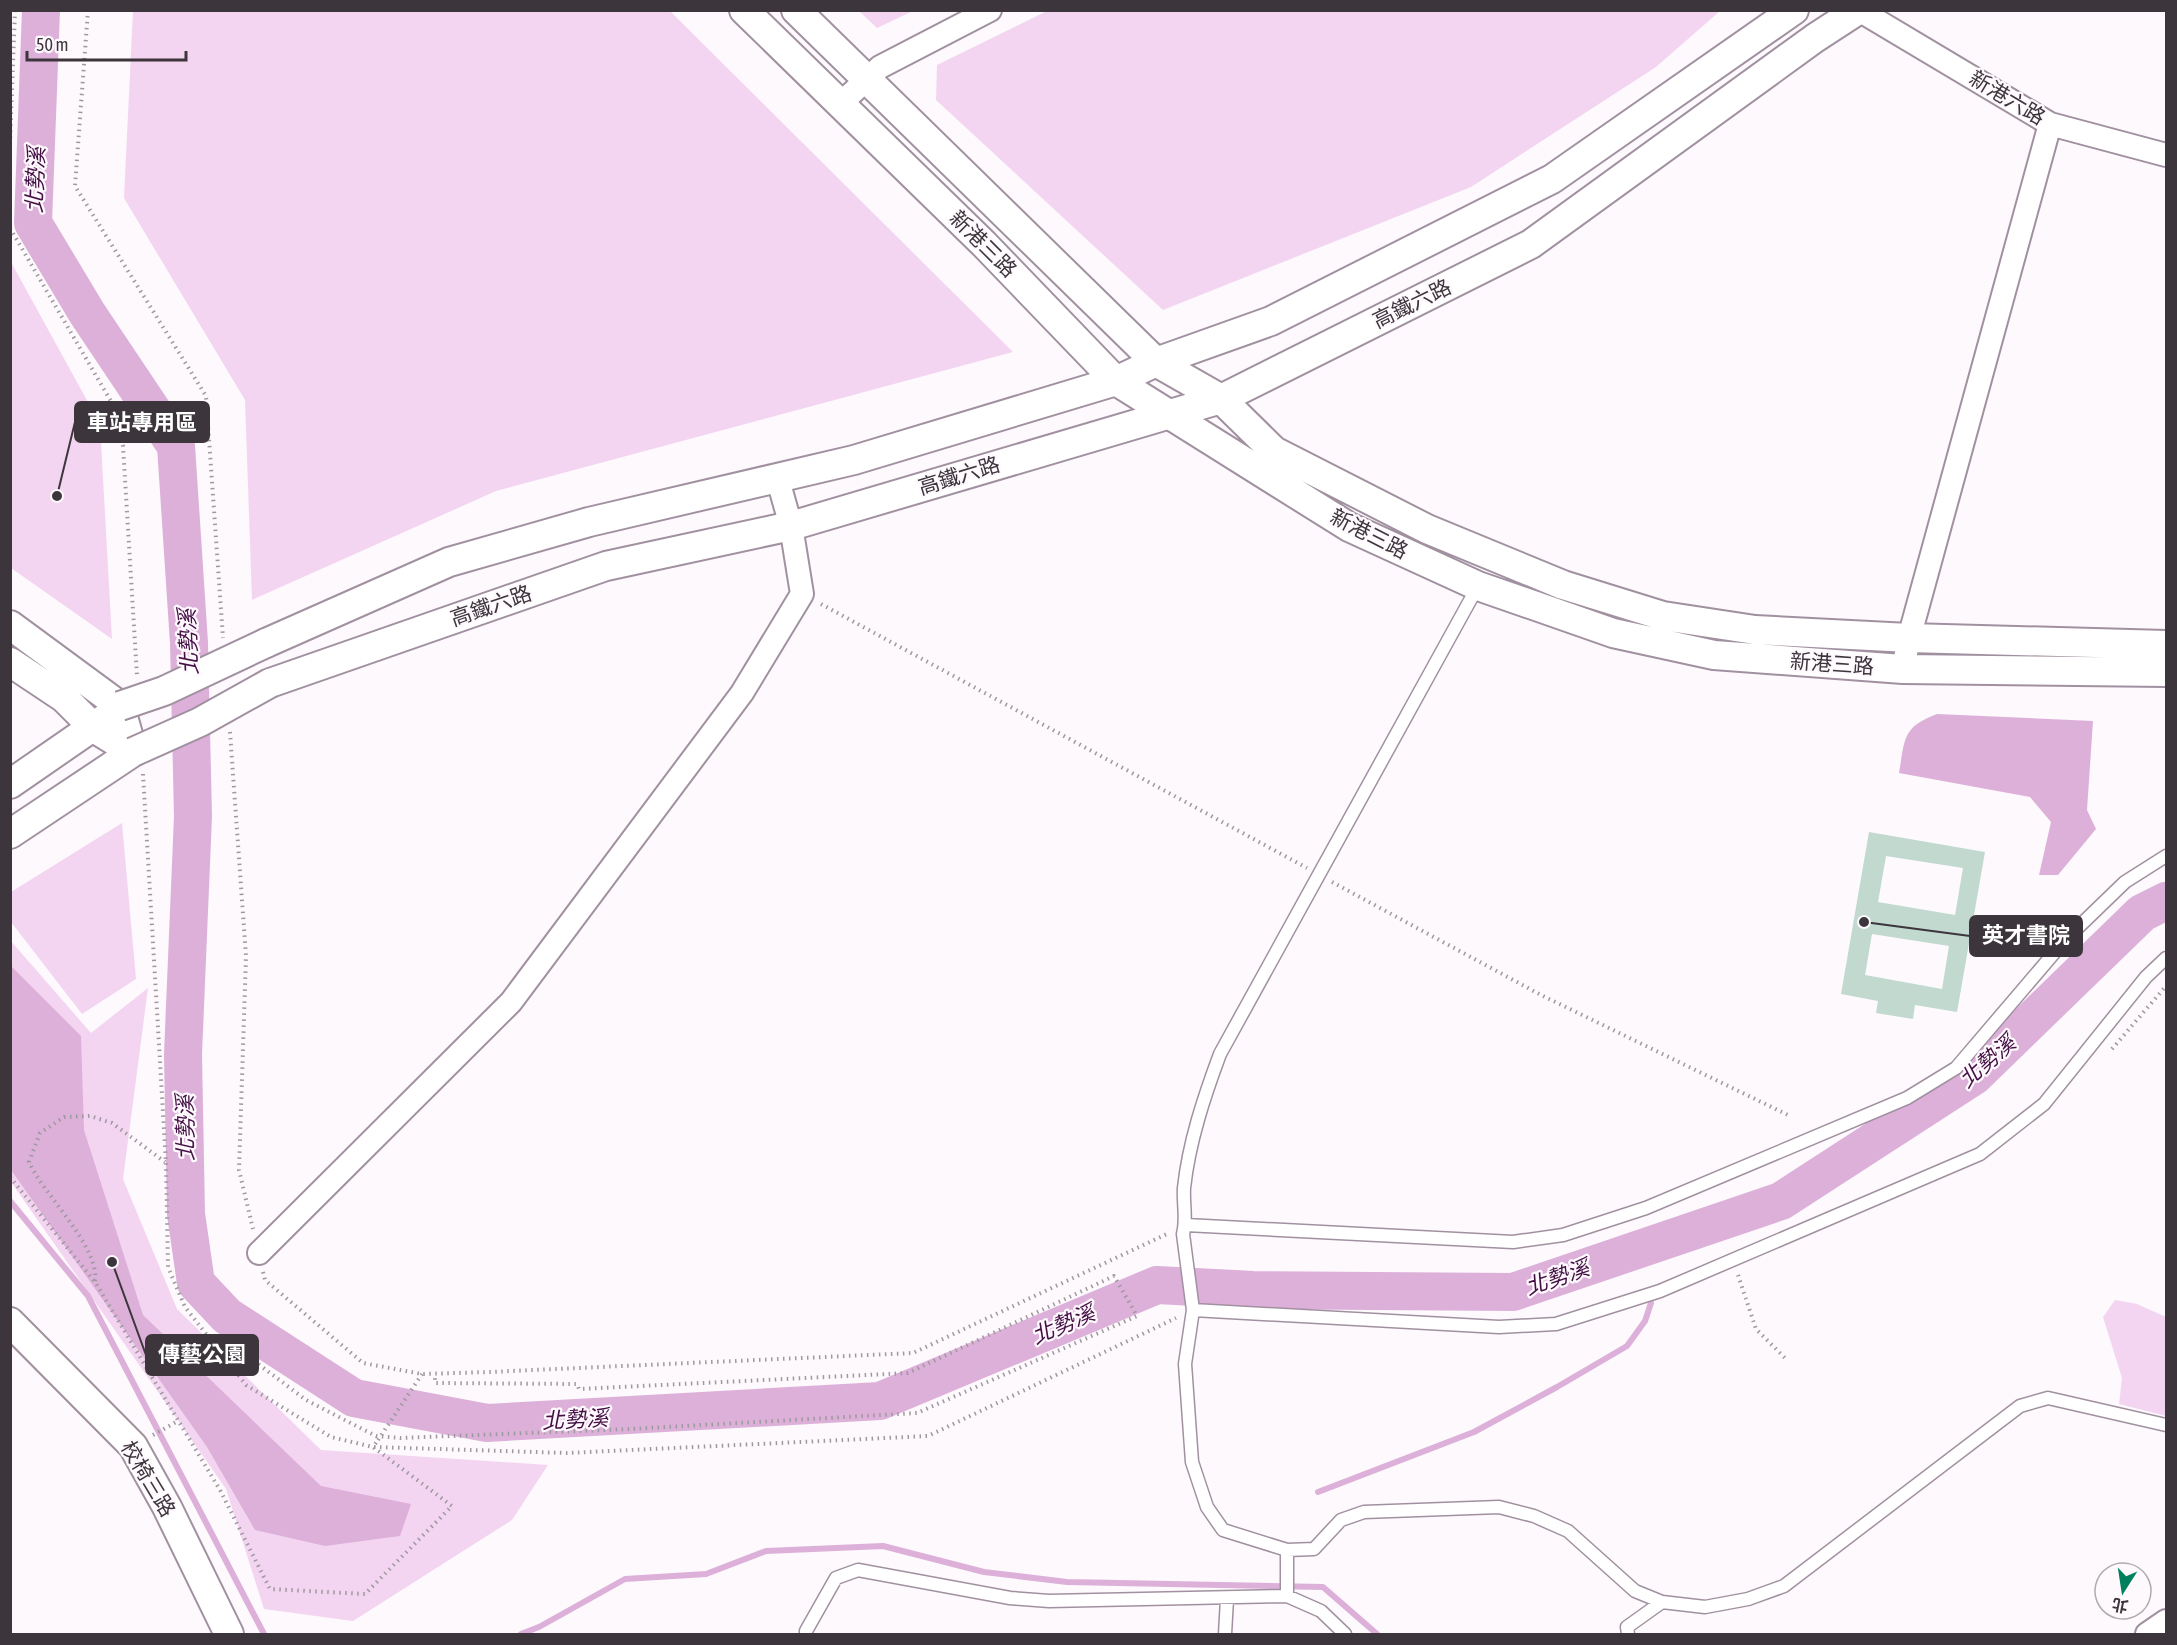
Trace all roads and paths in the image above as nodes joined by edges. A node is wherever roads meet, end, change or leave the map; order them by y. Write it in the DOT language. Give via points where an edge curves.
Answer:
graph roads {
  1 [pos="15,10"];
  2 [pos="88,10"];
  3 [pos="744,10"];
  4 [pos="796,10"];
  5 [pos="990,10"];
  6 [pos="1794,10"];
  7 [pos="1858,10"];
  8 [pos="867,79"];
  9 [pos="839,105"];
  10 [pos="2050,124"];
  11 [pos="10,144"];
  12 [pos="2166,155"];
  13 [pos="1156,362"];
  14 [pos="1116,381"];
  15 [pos="1221,399"];
  16 [pos="1169,413"];
  17 [pos="778,480"];
  18 [pos="791,526"];
  19 [pos="1478,586"];
  20 [pos="802,594"];
  21 [pos="10,625"];
  22 [pos="1909,638"];
  23 [pos="2166,645"];
  24 [pos="224,646"];
  25 [pos="10,662"];
  26 [pos="1904,669"];
  27 [pos="2166,672"];
  28 [pos="120,706"];
  29 [pos="94,728"];
  30 [pos="230,730"];
  31 [pos="133,752"];
  32 [pos="10,784"];
  33 [pos="10,834"];
  34 [pos="2166,856"];
  35 [pos="1318,874"];
  36 [pos="2166,958"];
  37 [pos="1788,1115"];
  38 [pos="166,1163"];
  39 [pos="10,1177"];
  40 [pos="1185,1230"];
  41 [pos="259,1253"];
  42 [pos="1734,1260"];
  43 [pos="95,1282"];
  44 [pos="1193,1310"];
  45 [pos="10,1322"];
  46 [pos="225,1339"];
  47 [pos="1786,1359"];
  48 [pos="422,1374"];
  49 [pos="435,1374"];
  50 [pos="2166,1425"];
  51 [pos="1287,1550"];
  52 [pos="1287,1596"];
  53 [pos="1227,1599"];
  54 [pos="1662,1602"];
  55 [pos="2166,1621"];
  56 [pos="227,1634"];
  57 [pos="806,1635"];
  58 [pos="1225,1635"];
  59 [pos="1345,1635"];
  60 [pos="1628,1635"];
  61 [pos="2147,1635"];
  1 -- 11 [label="path"];
  2 -- 24 [label="path" via="75,186 206,396"];
  3 -- 9 [label="street, 新港三路"];
  4 -- 8 [label="street, 新港三路"];
  5 -- 8 [label="street" via="880,67"];
  6 -- 13 [label="street" via="1552,179 1271,321"];
  7 -- 10 [label="street, 新港六路"];
  7 -- 15 [label="street, 高鐵六路" via="1531,244"];
  8 -- 9 [label="street"];
  8 -- 13 [label="street, 新港三路"];
  9 -- 14 [label="street, 新港三路" via="984,244"];
  10 -- 12 [label="street, 新港六路"];
  10 -- 22 [label="street"];
  13 -- 14 [label="street"];
  13 -- 15 [label="street, 新港三路"];
  14 -- 16 [label="street, 新港三路"];
  14 -- 17 [label="street"];
  15 -- 16 [label="street, 高鐵六路"];
  15 -- 22 [label="street, 新港三路" via="1274,450 1427,529 1563,585 1663,616 1755,630"];
  16 -- 18 [label="street, 高鐵六路"];
  16 -- 19 [label="street, 新港三路" via="1349,527"];
  17 -- 18 [label="street"];
  17 -- 28 [label="street, bridge" via="589,522 449,562 164,691"];
  18 -- 20 [label="street"];
  18 -- 31 [label="street, 高鐵六路, bridge" via="606,566 270,683 200,722"];
  19 -- 26 [label="street, 新港三路" via="1613,633 1714,655"];
  19 -- 35 [label="lane"];
  20 -- 35 [label="path"];
  20 -- 41 [label="street" via="742,693 511,1002"];
  21 -- 28 [label="street"];
  22 -- 23 [label="street, 新港三路"];
  22 -- 26 [label="street"];
  25 -- 29 [label="street" via="63,698"];
  26 -- 27 [label="street, 新港三路"];
  28 -- 29 [label="street"];
  28 -- 31 [label="street"];
  29 -- 31 [label="street"];
  29 -- 32 [label="street"];
  30 -- 41 [label="path" via="246,956 239,1170"];
  31 -- 33 [label="street, 高鐵六路"];
  34 -- 40 [label="lane" via="2125,882 2066,939 1956,1068 1907,1098 1646,1208 1563,1235 1513,1242"];
  35 -- 37 [label="path" via="1541,995"];
  35 -- 40 [label="lane" via="1220,1054 1191,1149 1184,1189"];
  36 -- 42 [label="lane" via="2146,977 2044,1104 1980,1154"];
  38 -- 43 [label="path" via="112,1123 90,1116 64,1117 40,1133 30,1162 34,1174 72,1224 96,1272"];
  39 -- 43 [label="path"];
  40 -- 44 [label="lane"];
  40 -- 49 [label="path" via="913,1353"];
  41 -- 48 [label="path" via="265,1280 363,1363"];
  42 -- 44 [label="lane" via="1660,1291 1556,1324 1499,1327"];
  42 -- 47 [label="path" via="1756,1329"];
  43 -- 48 [label="path, bridge" via="220,1490 270,1589 365,1594 452,1506 373,1447"];
  44 -- 51 [label="lane" via="1185,1364 1188,1408 1192,1462 1207,1507 1223,1530"];
  45 -- 56 [label="street, 校椅三路" via="133,1446 167,1507"];
  46 -- 49 [label="path" via="306,1400 376,1436 400,1438 917,1413 1137,1316 1114,1276 908,1373 579,1389 577,1384 435,1383"];
  48 -- 49 [label="path"];
  50 -- 54 [label="lane" via="2048,1398 2020,1406 1784,1586 1748,1599 1705,1607"];
  51 -- 52 [label="lane"];
  51 -- 54 [label="lane" via="1314,1549 1341,1520 1364,1512 1499,1507 1568,1531 1635,1591"];
  52 -- 53 [label="lane"];
  52 -- 59 [label="lane" via="1321,1611"];
  53 -- 57 [label="lane" via="1048,1601 1010,1598 858,1570 836,1578"];
  53 -- 58 [label="lane"];
  54 -- 60 [label="lane" via="1627,1627"];
  55 -- 61 [label="street"];
}
